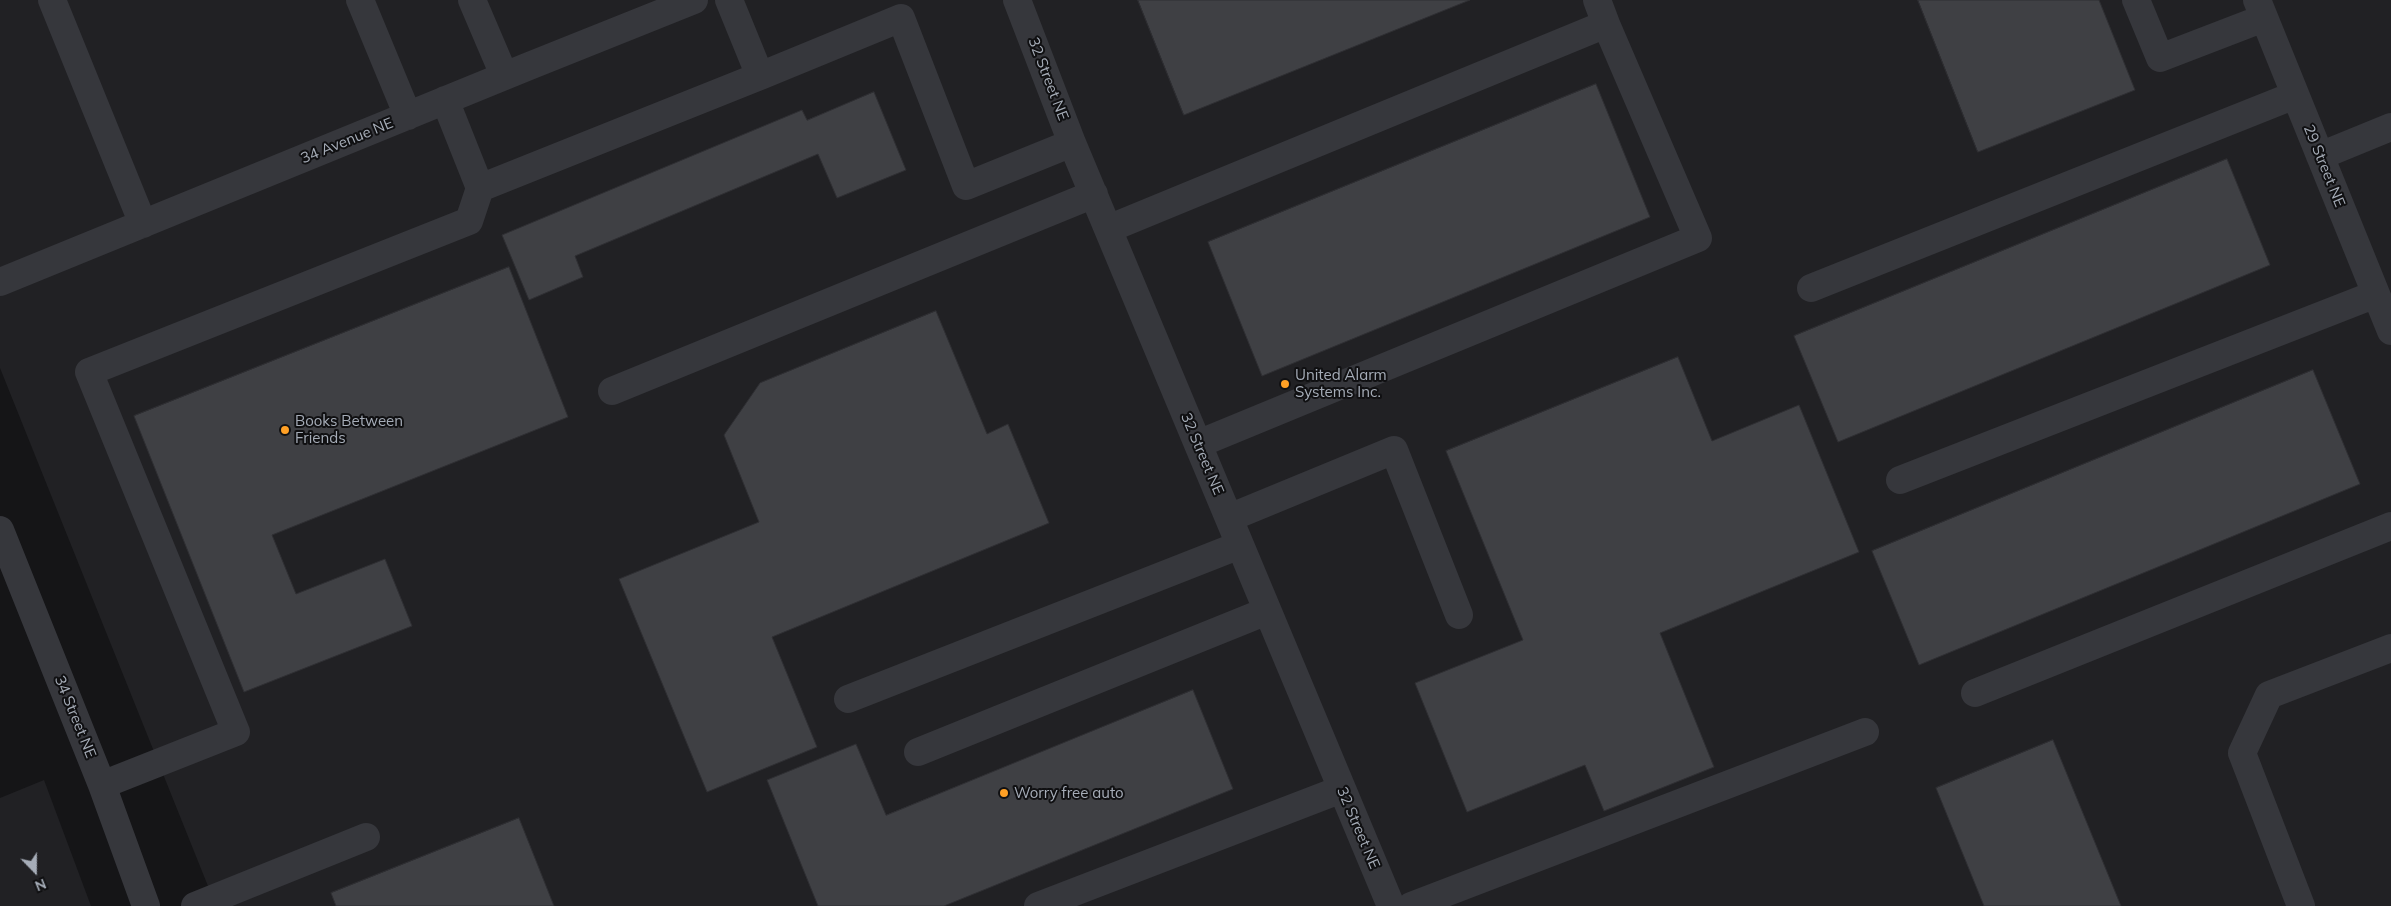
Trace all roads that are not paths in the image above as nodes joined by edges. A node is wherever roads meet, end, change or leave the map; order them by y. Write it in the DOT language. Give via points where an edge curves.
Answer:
graph roads {
  1 [pos="52,0"];
  2 [pos="360,0"];
  3 [pos="472,0"];
  4 [pos="694,0"];
  5 [pos="729,0"];
  6 [pos="1018,0"];
  7 [pos="2136,0"];
  8 [pos="2261,9"];
  9 [pos="1602,12"];
  10 [pos="504,75"];
  11 [pos="760,76"];
  12 [pos="2295,95"];
  13 [pos="445,100"];
  14 [pos="408,116"];
  15 [pos="2391,127"];
  16 [pos="1072,143"];
  17 [pos="2320,156"];
  18 [pos="480,188"];
  19 [pos="1094,194"];
  20 [pos="144,224"];
  21 [pos="1108,229"];
  22 [pos="0,282"];
  23 [pos="1811,288"];
  24 [pos="2376,294"];
  25 [pos="2391,331"];
  26 [pos="612,391"];
  27 [pos="1198,444"];
  28 [pos="1900,480"];
  29 [pos="1229,518"];
  30 [pos="2391,526"];
  31 [pos="0,530"];
  32 [pos="1240,545"];
  33 [pos="1268,611"];
  34 [pos="1459,615"];
  35 [pos="2391,648"];
  36 [pos="1974,692"];
  37 [pos="848,699"];
  38 [pos="1865,732"];
  39 [pos="918,752"];
  40 [pos="102,785"];
  41 [pos="1342,789"];
  42 [pos="366,837"];
  43 [pos="146,906"];
  44 [pos="195,906"];
  45 [pos="1038,906"];
  46 [pos="1391,906"];
  47 [pos="1411,906"];
  48 [pos="2301,906"];
  1 -- 20 [label="street"];
  2 -- 14 [label="street"];
  3 -- 10 [label="street"];
  4 -- 10 [label="street, 34 Avenue NE"];
  5 -- 11 [label="street"];
  6 -- 16 [label="street, 32 Street NE"];
  7 -- 8 [label="street" via="2160,58"];
  8 -- 12 [label="street, 29 Street NE"];
  9 -- 21 [label="street"];
  9 -- 27 [label="street" via="1698,238"];
  10 -- 13 [label="street, 34 Avenue NE"];
  11 -- 16 [label="street" via="901,18 966,186"];
  11 -- 18 [label="street"];
  12 -- 17 [label="street, 29 Street NE"];
  12 -- 23 [label="street"];
  13 -- 14 [label="street, 34 Avenue NE"];
  13 -- 18 [label="street"];
  14 -- 20 [label="street, 34 Avenue NE"];
  15 -- 17 [label="street"];
  16 -- 19 [label="street, 32 Street NE"];
  17 -- 24 [label="street, 29 Street NE"];
  18 -- 40 [label="street" via="469,221 89,372 236,732"];
  19 -- 21 [label="street, 32 Street NE"];
  19 -- 26 [label="street"];
  20 -- 22 [label="street, 34 Avenue NE"];
  21 -- 27 [label="street, 32 Street NE"];
  24 -- 25 [label="street, 29 Street NE"];
  24 -- 28 [label="street"];
  27 -- 29 [label="street, 32 Street NE"];
  29 -- 32 [label="street, 32 Street NE"];
  29 -- 34 [label="street" via="1394,450"];
  30 -- 36 [label="street"];
  31 -- 40 [label="street, 34 Street NE"];
  32 -- 33 [label="street, 32 Street NE"];
  32 -- 37 [label="street"];
  33 -- 39 [label="street"];
  33 -- 41 [label="street, 32 Street NE"];
  35 -- 48 [label="street" via="2269,695 2242,754"];
  38 -- 47 [label="street"];
  40 -- 43 [label="street, 34 Street NE"];
  41 -- 45 [label="street"];
  41 -- 46 [label="street, 32 Street NE"];
  42 -- 44 [label="street"];
}
